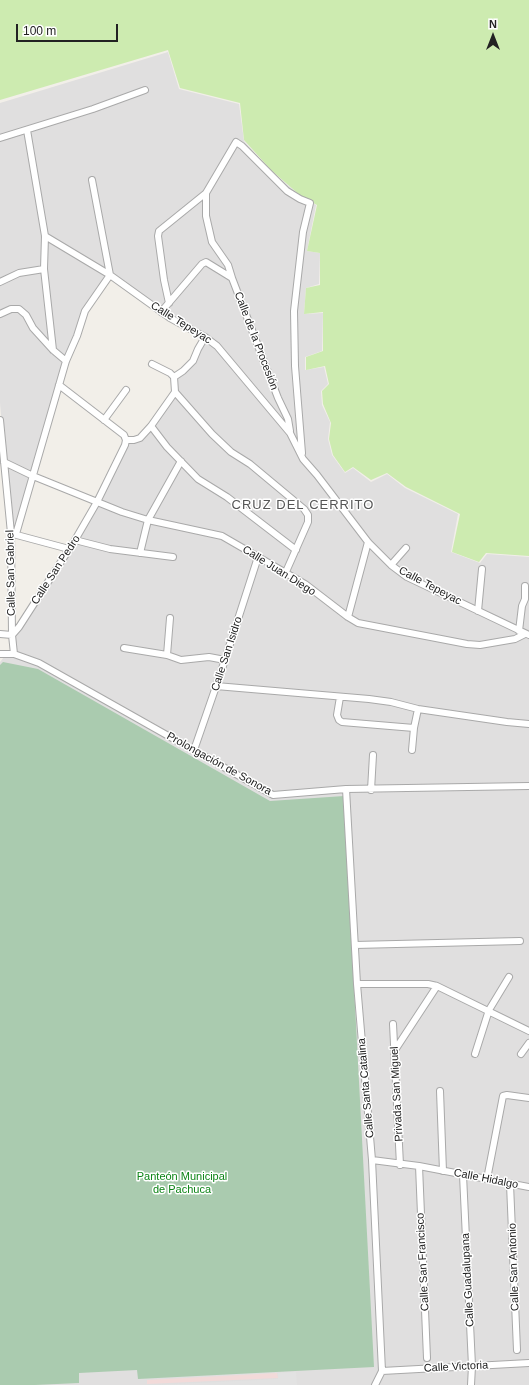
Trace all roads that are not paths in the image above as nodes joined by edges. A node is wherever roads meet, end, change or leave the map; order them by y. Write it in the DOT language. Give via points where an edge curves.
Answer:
graph roads {
  1 [pos="145,90"];
  2 [pos="27,130"];
  3 [pos="0,138"];
  4 [pos="92,180"];
  5 [pos="206,193"];
  6 [pos="45,236"];
  7 [pos="44,268"];
  8 [pos="110,275"];
  9 [pos="232,278"];
  10 [pos="0,282"];
  11 [pos="168,302"];
  12 [pos="161,312"];
  13 [pos="0,314"];
  14 [pos="205,337"];
  15 [pos="53,350"];
  16 [pos="66,361"];
  17 [pos="152,364"];
  18 [pos="174,377"];
  19 [pos="59,385"];
  20 [pos="126,390"];
  21 [pos="175,392"];
  22 [pos="0,420"];
  23 [pos="104,420"];
  24 [pos="151,426"];
  25 [pos="290,433"];
  26 [pos="126,440"];
  27 [pos="1,444"];
  28 [pos="303,459"];
  29 [pos="181,461"];
  30 [pos="4,462"];
  31 [pos="33,476"];
  32 [pos="7,490"];
  33 [pos="0,491"];
  34 [pos="97,502"];
  35 [pos="148,520"];
  36 [pos="13,534"];
  37 [pos="76,540"];
  38 [pos="368,542"];
  39 [pos="406,548"];
  40 [pos="69,549"];
  41 [pos="296,550"];
  42 [pos="140,553"];
  43 [pos="173,557"];
  44 [pos="258,557"];
  45 [pos="391,565"];
  46 [pos="482,569"];
  47 [pos="285,574"];
  48 [pos="525,586"];
  49 [pos="478,612"];
  50 [pos="348,617"];
  51 [pos="170,618"];
  52 [pos="524,633"];
  53 [pos="0,634"];
  54 [pos="12,635"];
  55 [pos="124,648"];
  56 [pos="0,654"];
  57 [pos="14,654"];
  58 [pos="167,655"];
  59 [pos="225,660"];
  60 [pos="217,684"];
  61 [pos="340,697"];
  62 [pos="418,709"];
  63 [pos="529,724"];
  64 [pos="414,728"];
  65 [pos="194,750"];
  66 [pos="412,750"];
  67 [pos="373,755"];
  68 [pos="529,786"];
  69 [pos="346,789"];
  70 [pos="371,790"];
  71 [pos="520,940"];
  72 [pos="355,945"];
  73 [pos="509,977"];
  74 [pos="357,984"];
  75 [pos="437,986"];
  76 [pos="489,1010"];
  77 [pos="393,1024"];
  78 [pos="529,1031"];
  79 [pos="529,1043"];
  80 [pos="395,1050"];
  81 [pos="475,1054"];
  82 [pos="521,1054"];
  83 [pos="440,1091"];
  84 [pos="529,1098"];
  85 [pos="372,1160"];
  86 [pos="400,1165"];
  87 [pos="419,1166"];
  88 [pos="443,1171"];
  89 [pos="463,1175"];
  90 [pos="487,1179"];
  91 [pos="510,1184"];
  92 [pos="529,1185"];
  93 [pos="517,1350"];
  94 [pos="427,1358"];
  95 [pos="529,1363"];
  96 [pos="472,1366"];
  97 [pos="382,1371"];
  98 [pos="374,1385"];
  99 [pos="471,1385"];
  1 -- 2 [label="street"];
  2 -- 3 [label="street"];
  2 -- 6 [label="street"];
  4 -- 8 [label="street"];
  5 -- 9 [label="street" via="206,216 212,242 228,265"];
  5 -- 11 [label="street" via="158,231"];
  5 -- 28 [label="street" via="236,142 287,191 310,203 303,232 294,310 295,366"];
  6 -- 7 [label="street"];
  6 -- 8 [label="street, Calle Tepeyac"];
  7 -- 10 [label="street" via="19,273"];
  7 -- 15 [label="street"];
  8 -- 12 [label="street, Calle Tepeyac"];
  8 -- 16 [label="street" via="85,311"];
  9 -- 11 [label="street, Calle de la Procesión" via="206,262"];
  9 -- 25 [label="street, Calle de la Procesión" via="288,419"];
  11 -- 12 [label="street"];
  12 -- 14 [label="street, Calle Tepeyac"];
  13 -- 15 [label="street" via="19,309"];
  14 -- 18 [label="street" via="192,361"];
  14 -- 25 [label="street, Calle Tepeyac" via="217,346"];
  15 -- 16 [label="street"];
  16 -- 19 [label="street"];
  17 -- 18 [label="street"];
  18 -- 21 [label="street"];
  19 -- 23 [label="street"];
  19 -- 31 [label="street"];
  20 -- 23 [label="street"];
  21 -- 24 [label="street"];
  21 -- 41 [label="street" via="231,452 250,464 304,509 308,515 308,522"];
  22 -- 27 [label="street, Calle San Gabriel"];
  23 -- 26 [label="street" via="124,435"];
  24 -- 26 [label="street" via="140,438"];
  24 -- 29 [label="street"];
  25 -- 28 [label="street, Calle Tepeyac"];
  26 -- 34 [label="street, Calle San Pedro"];
  27 -- 30 [label="street, Calle San Gabriel"];
  28 -- 38 [label="street, Calle Tepeyac"];
  29 -- 35 [label="street"];
  29 -- 41 [label="street" via="198,479 227,496"];
  30 -- 31 [label="street, Calle Juan Diego"];
  30 -- 32 [label="street, Calle San Gabriel"];
  31 -- 34 [label="street, Calle Juan Diego"];
  31 -- 36 [label="street"];
  32 -- 33 [label="street"];
  32 -- 36 [label="street, Calle San Gabriel"];
  34 -- 35 [label="street, Calle Juan Diego"];
  34 -- 37 [label="street, Calle San Pedro"];
  35 -- 42 [label="street"];
  35 -- 44 [label="street, Calle Juan Diego" via="222,536"];
  36 -- 40 [label="street"];
  36 -- 54 [label="street, Calle San Gabriel"];
  37 -- 40 [label="street, Calle San Pedro"];
  37 -- 42 [label="street" via="110,549"];
  38 -- 45 [label="street, Calle Tepeyac"];
  38 -- 50 [label="street"];
  39 -- 45 [label="street"];
  40 -- 54 [label="street, Calle San Pedro"];
  41 -- 47 [label="street"];
  42 -- 43 [label="street"];
  44 -- 47 [label="street, Calle Juan Diego"];
  44 -- 59 [label="street, Calle San Isidro"];
  45 -- 49 [label="street, Calle Tepeyac" via="407,577"];
  46 -- 49 [label="street"];
  47 -- 50 [label="street, Calle Juan Diego" via="305,584"];
  48 -- 52 [label="street" via="522,606"];
  49 -- 52 [label="street, Calle Tepeyac"];
  50 -- 52 [label="street, Calle Juan Diego" via="358,623 467,644 480,645 515,639"];
  51 -- 58 [label="street"];
  53 -- 54 [label="street"];
  54 -- 57 [label="street, Calle San Gabriel"];
  55 -- 58 [label="street"];
  56 -- 57 [label="street, Prolongación de Sonora"];
  57 -- 65 [label="street, Prolongación de Sonora" via="39,663"];
  58 -- 59 [label="street" via="181,660 209,657"];
  59 -- 60 [label="street, Calle San Isidro"];
  60 -- 61 [label="street"];
  60 -- 65 [label="street, Calle San Isidro"];
  61 -- 62 [label="street" via="391,702"];
  61 -- 64 [label="street" via="337,715 338,720 342,722"];
  62 -- 63 [label="street"];
  62 -- 64 [label="street"];
  64 -- 66 [label="street"];
  65 -- 69 [label="street, Prolongación de Sonora" via="273,795"];
  67 -- 70 [label="street"];
  68 -- 70 [label="street, Prolongación de Sonora"];
  69 -- 70 [label="street, Prolongación de Sonora"];
  69 -- 72 [label="street, Calle Santa Catalina"];
  71 -- 72 [label="street"];
  72 -- 74 [label="street, Calle Santa Catalina"];
  73 -- 76 [label="street"];
  74 -- 75 [label="street"];
  74 -- 85 [label="street, Calle Santa Catalina"];
  75 -- 76 [label="street"];
  75 -- 80 [label="street"];
  76 -- 78 [label="street"];
  76 -- 81 [label="street"];
  77 -- 80 [label="street, Privada San Miguel"];
  79 -- 82 [label="street"];
  80 -- 86 [label="street, Privada San Miguel"];
  83 -- 88 [label="street"];
  84 -- 90 [label="street" via="503,1096"];
  85 -- 86 [label="street, Calle Hidalgo"];
  85 -- 97 [label="street, Calle Santa Catalina"];
  86 -- 87 [label="street, Calle Hidalgo"];
  87 -- 88 [label="street, Calle Hidalgo"];
  87 -- 94 [label="street, Calle San Francisco"];
  88 -- 89 [label="street, Calle Hidalgo"];
  89 -- 90 [label="street, Calle Hidalgo"];
  89 -- 96 [label="street, Calle Guadalupana"];
  90 -- 91 [label="street, Calle Hidalgo"];
  91 -- 92 [label="street, Calle Hidalgo"];
  91 -- 93 [label="street, Calle San Antonio"];
  95 -- 96 [label="street, Calle Victoria"];
  96 -- 97 [label="street, Calle Victoria"];
  96 -- 99 [label="street, Calle Guadalupana"];
  97 -- 98 [label="street"];
}
